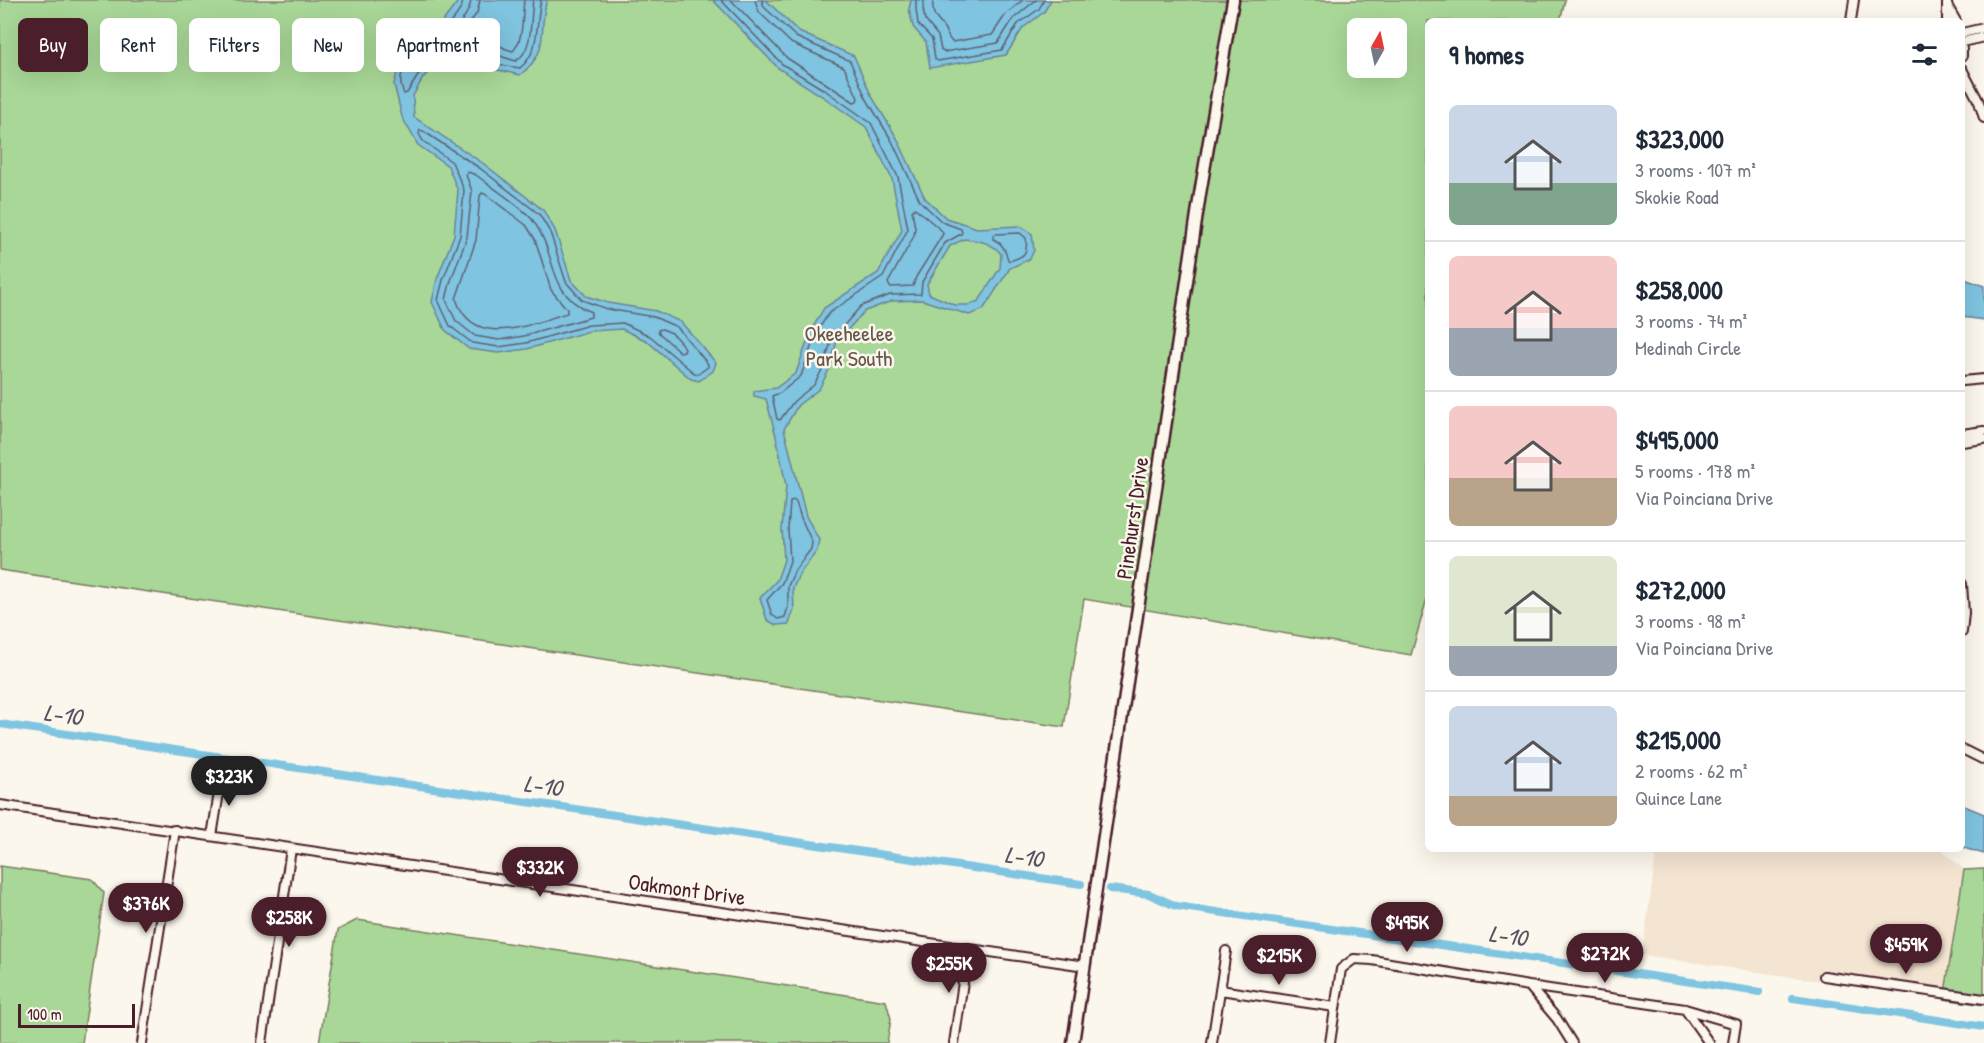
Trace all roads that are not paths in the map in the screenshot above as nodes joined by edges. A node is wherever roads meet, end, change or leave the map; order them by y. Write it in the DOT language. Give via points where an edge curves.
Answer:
graph roads {
  1 [pos="1233,0"];
  2 [pos="1854,0"];
  3 [pos="1948,3"];
  4 [pos="1851,18"];
  5 [pos="1947,18"];
  6 [pos="1955,18"];
  7 [pos="1984,28"];
  8 [pos="1965,32"];
  9 [pos="1984,37"];
  10 [pos="1965,41"];
  11 [pos="1965,74"];
  12 [pos="1982,101"];
  13 [pos="1984,118"];
  14 [pos="1984,379"];
  15 [pos="1965,381"];
  16 [pos="1984,431"];
  17 [pos="1965,434"];
  18 [pos="1984,439"];
  19 [pos="1965,442"];
  20 [pos="1965,750"];
  21 [pos="1984,760"];
  22 [pos="222,774"];
  23 [pos="0,805"];
  24 [pos="175,830"];
  25 [pos="212,836"];
  26 [pos="291,849"];
  27 [pos="968,948"];
  28 [pos="1226,951"];
  29 [pos="1084,966"];
  30 [pos="1824,976"];
  31 [pos="1529,986"];
  32 [pos="1220,990"];
  33 [pos="1984,999"];
  34 [pos="1335,1007"];
  35 [pos="1685,1009"];
  36 [pos="142,1043"];
  37 [pos="262,1043"];
  38 [pos="954,1043"];
  39 [pos="1073,1043"];
  40 [pos="1212,1043"];
  41 [pos="1330,1043"];
  42 [pos="1572,1043"];
  43 [pos="1709,1043"];
  44 [pos="1733,1043"];
  1 -- 29 [label="street, Pinehurst Drive" via="1200,194"];
  2 -- 4 [label="street"];
  3 -- 5 [label="street"];
  3 -- 6 [label="street"];
  7 -- 8 [label="street"];
  9 -- 10 [label="street"];
  11 -- 12 [label="street"];
  12 -- 13 [label="street"];
  14 -- 15 [label="street"];
  16 -- 17 [label="street"];
  18 -- 19 [label="street"];
  20 -- 21 [label="street"];
  22 -- 25 [label="street"];
  23 -- 24 [label="street, Oakmont Drive"];
  24 -- 25 [label="street, Oakmont Drive"];
  24 -- 36 [label="street"];
  25 -- 26 [label="street, Oakmont Drive"];
  26 -- 27 [label="street, Oakmont Drive"];
  26 -- 37 [label="street"];
  27 -- 29 [label="street, Oakmont Drive"];
  27 -- 38 [label="street"];
  28 -- 32 [label="street"];
  29 -- 39 [label="street, Pinehurst Drive"];
  30 -- 33 [label="street"];
  31 -- 34 [label="street" via="1354,959 1341,969"];
  31 -- 35 [label="street"];
  31 -- 42 [label="street"];
  32 -- 34 [label="street"];
  32 -- 40 [label="street"];
  34 -- 41 [label="street"];
  35 -- 43 [label="street"];
  35 -- 44 [label="street" via="1736,1024"];
}
